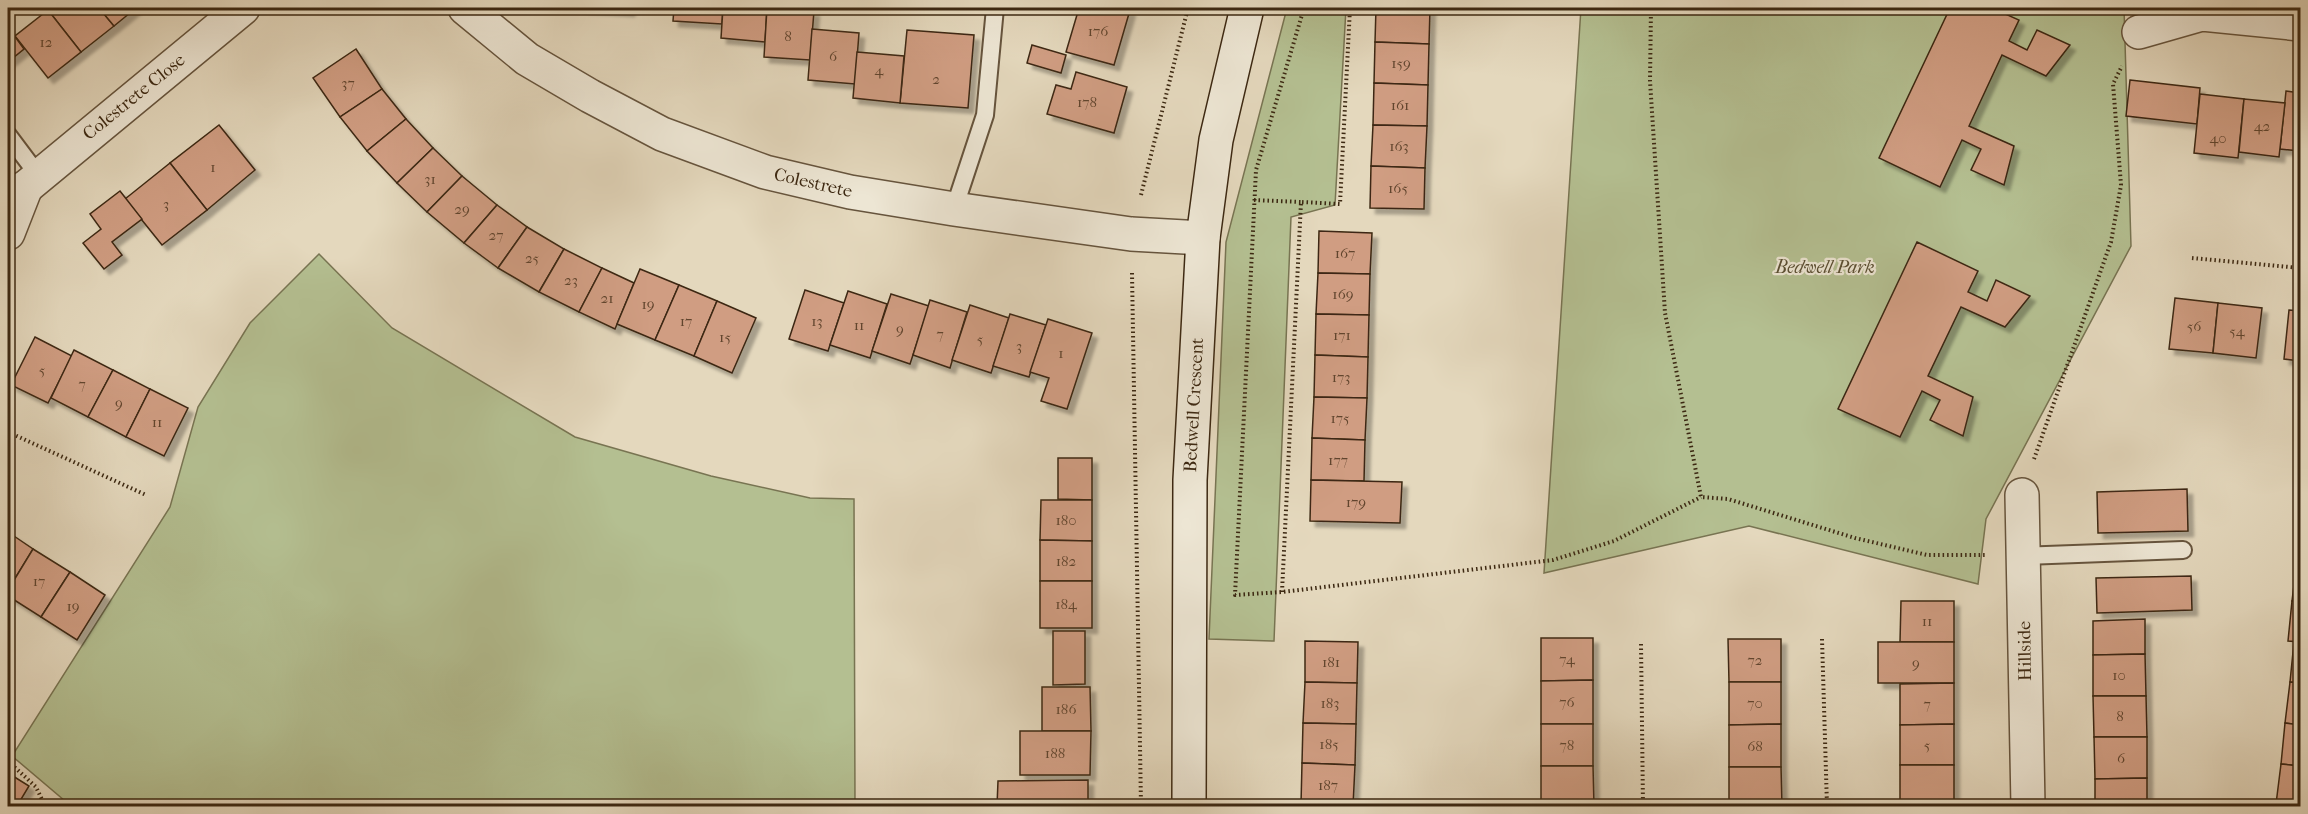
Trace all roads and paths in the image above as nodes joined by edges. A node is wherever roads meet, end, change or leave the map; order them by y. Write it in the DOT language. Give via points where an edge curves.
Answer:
graph roads {
  1 [pos="243,8"];
  2 [pos="465,8"];
  3 [pos="994,8"];
  4 [pos="1188,8"];
  5 [pos="1246,8"];
  6 [pos="1304,8"];
  7 [pos="1350,8"];
  8 [pos="1651,8"];
  9 [pos="2201,11"];
  10 [pos="2301,24"];
  11 [pos="2139,32"];
  12 [pos="8,135"];
  13 [pos="24,188"];
  14 [pos="1254,200"];
  15 [pos="1302,202"];
  16 [pos="954,209"];
  17 [pos="8,233"];
  18 [pos="1131,234"];
  19 [pos="1203,238"];
  20 [pos="2192,258"];
  21 [pos="2301,268"];
  22 [pos="8,432"];
  23 [pos="146,495"];
  24 [pos="2022,495"];
  25 [pos="1701,497"];
  26 [pos="2183,550"];
  27 [pos="2022,556"];
  28 [pos="1282,592"];
  29 [pos="1822,639"];
  30 [pos="1641,644"];
  31 [pos="8,761"];
  32 [pos="45,807"];
  33 [pos="1141,807"];
  34 [pos="1190,807"];
  35 [pos="1643,807"];
  36 [pos="1827,807"];
  37 [pos="2028,807"];
  1 -- 13 [label="street, Colestrete Close"];
  2 -- 16 [label="street, Colestrete" via="527,59 662,134 765,172 850,192"];
  3 -- 16 [label="lane" via="985,115"];
  4 -- 18 [label="path"];
  5 -- 19 [label="street, Bedwell Crescent" via="1216,140"];
  6 -- 14 [label="path" via="1256,170"];
  7 -- 15 [label="path" via="1340,204"];
  8 -- 25 [label="path" via="1650,81 1665,313"];
  9 -- 10 [label="street"];
  9 -- 11 [label="street"];
  11 -- 24 [label="path" via="2113,84 2121,185 2111,242"];
  12 -- 13 [label="lane"];
  13 -- 17 [label="street, Colestrete Close"];
  14 -- 15 [label="path"];
  14 -- 28 [label="path" via="1235,595"];
  15 -- 28 [label="path"];
  16 -- 18 [label="street, Colestrete"];
  18 -- 19 [label="street, Colestrete"];
  18 -- 33 [label="path"];
  19 -- 34 [label="street, Bedwell Crescent" via="1190,480"];
  20 -- 21 [label="path"];
  22 -- 23 [label="path"];
  24 -- 27 [label="street, Hillside"];
  25 -- 27 [label="path" via="1728,499 1855,538 1927,555"];
  25 -- 28 [label="path" via="1614,541 1553,560"];
  26 -- 27 [label="lane"];
  27 -- 37 [label="street, Hillside"];
  29 -- 36 [label="path"];
  30 -- 35 [label="path"];
  31 -- 32 [label="path" via="36,787"];
}
